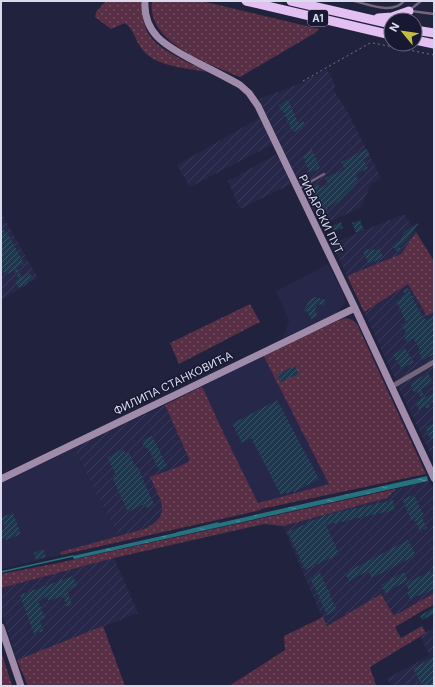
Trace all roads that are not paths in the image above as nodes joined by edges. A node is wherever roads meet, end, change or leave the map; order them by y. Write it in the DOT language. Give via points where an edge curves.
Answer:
graph roads {
  1 [pos="145,1"];
  2 [pos="246,1"];
  3 [pos="291,1"];
  4 [pos="354,1"];
  5 [pos="404,1"];
  6 [pos="421,1"];
  7 [pos="409,11"];
  8 [pos="434,14"];
  9 [pos="363,18"];
  10 [pos="383,22"];
  11 [pos="423,31"];
  12 [pos="383,33"];
  13 [pos="434,33"];
  14 [pos="423,42"];
  15 [pos="434,44"];
  16 [pos="324,174"];
  17 [pos="298,189"];
  18 [pos="355,308"];
  19 [pos="434,362"];
  20 [pos="391,387"];
  21 [pos="1,478"];
  22 [pos="434,478"];
  23 [pos="1,626"];
  24 [pos="21,686"];
  1 -- 17 [label="main road, РИБАРСКИ ПУТ" via="148,23 152,32 161,41 240,85 249,93 258,106"];
  2 -- 12 [label="highway, A1"];
  3 -- 9 [label="highway, A1"];
  4 -- 5 [label="lane" via="390,8"];
  6 -- 7 [label="lane"];
  7 -- 8 [label="lane"];
  7 -- 9 [label="highway" via="387,18"];
  9 -- 10 [label="highway, A1"];
  11 -- 13 [label="highway"];
  14 -- 15 [label="highway"];
  16 -- 17 [label="lane"];
  17 -- 18 [label="main road, РИБАРСКИ ПУТ"];
  18 -- 20 [label="main road, РИБАРСКИ ПУТ"];
  18 -- 21 [label="main road, ФИЛИПА СТАНКОВИЋА"];
  19 -- 20 [label="street"];
  20 -- 22 [label="main road, РИБАРСКИ ПУТ"];
  23 -- 24 [label="main road"];
}
